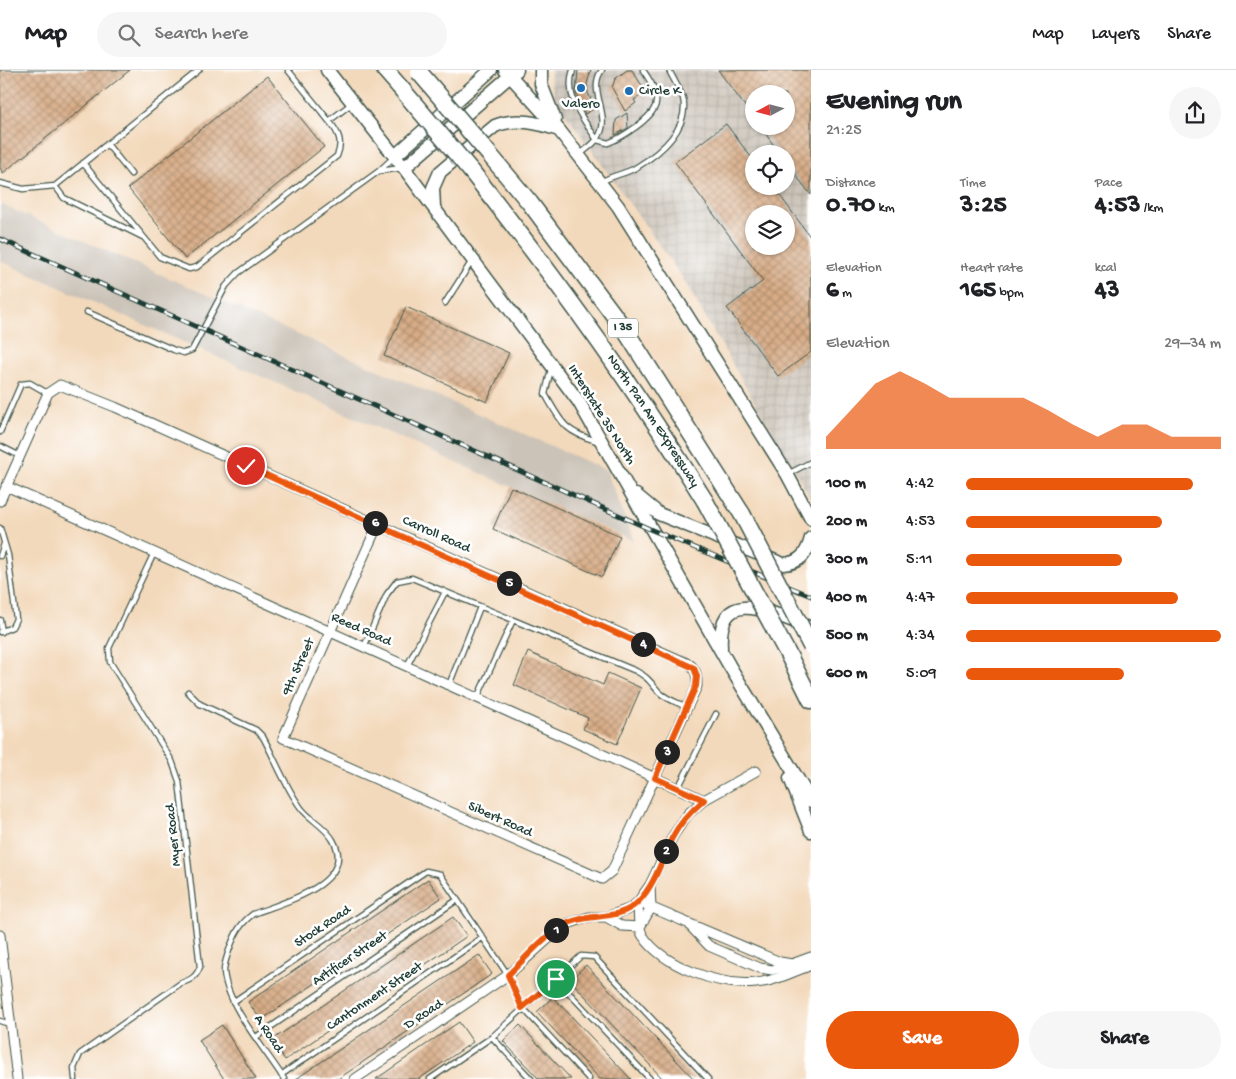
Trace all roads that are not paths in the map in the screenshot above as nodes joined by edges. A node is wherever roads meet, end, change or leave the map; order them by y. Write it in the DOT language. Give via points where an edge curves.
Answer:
graph roads {
  1 [pos="199,70"];
  2 [pos="288,70"];
  3 [pos="328,70"];
  4 [pos="385,70"];
  5 [pos="491,70"];
  6 [pos="541,70"];
  7 [pos="573,70"];
  8 [pos="602,70"];
  9 [pos="643,70"];
  10 [pos="669,70"];
  11 [pos="418,71"];
  12 [pos="511,72"];
  13 [pos="353,102"];
  14 [pos="329,121"];
  15 [pos="559,130"];
  16 [pos="597,140"];
  17 [pos="107,144"];
  18 [pos="579,155"];
  19 [pos="395,156"];
  20 [pos="83,163"];
  21 [pos="404,168"];
  22 [pos="379,172"];
  23 [pos="131,174"];
  24 [pos="0,183"];
  25 [pos="600,183"];
  26 [pos="55,186"];
  27 [pos="434,207"];
  28 [pos="144,238"];
  29 [pos="473,260"];
  30 [pos="445,303"];
  31 [pos="87,312"];
  32 [pos="552,365"];
  33 [pos="52,390"];
  34 [pos="0,432"];
  35 [pos="602,442"];
  36 [pos="0,446"];
  37 [pos="20,456"];
  38 [pos="811,462"];
  39 [pos="787,474"];
  40 [pos="6,486"];
  41 [pos="629,488"];
  42 [pos="0,501"];
  43 [pos="811,519"];
  44 [pos="378,524"];
  45 [pos="0,528"];
  46 [pos="811,538"];
  47 [pos="5,542"];
  48 [pos="155,552"];
  49 [pos="0,556"];
  50 [pos="445,592"];
  51 [pos="480,606"];
  52 [pos="0,620"];
  53 [pos="513,620"];
  54 [pos="811,628"];
  55 [pos="330,631"];
  56 [pos="1,632"];
  57 [pos="811,646"];
  58 [pos="364,647"];
  59 [pos="721,650"];
  60 [pos="407,666"];
  61 [pos="803,684"];
  62 [pos="449,685"];
  63 [pos="188,692"];
  64 [pos="478,698"];
  65 [pos="811,700"];
  66 [pos="811,706"];
  67 [pos="687,707"];
  68 [pos="716,714"];
  69 [pos="283,738"];
  70 [pos="776,740"];
  71 [pos="756,771"];
  72 [pos="655,778"];
  73 [pos="678,788"];
  74 [pos="704,800"];
  75 [pos="811,801"];
  76 [pos="811,831"];
  77 [pos="650,885"];
  78 [pos="457,900"];
  79 [pos="638,902"];
  80 [pos="651,908"];
  81 [pos="606,917"];
  82 [pos="689,924"];
  83 [pos="640,927"];
  84 [pos="0,935"];
  85 [pos="482,938"];
  86 [pos="811,957"];
  87 [pos="792,964"];
  88 [pos="811,966"];
  89 [pos="508,975"];
  90 [pos="556,979"];
  91 [pos="233,1002"];
  92 [pos="522,1008"];
  93 [pos="0,1021"];
  94 [pos="11,1024"];
  95 [pos="256,1036"];
  96 [pos="492,1037"];
  97 [pos="283,1077"];
  98 [pos="17,1079"];
  99 [pos="75,1079"];
  100 [pos="355,1079"];
  101 [pos="430,1079"];
  102 [pos="531,1079"];
  103 [pos="589,1079"];
  104 [pos="650,1079"];
  105 [pos="708,1079"];
  1 -- 17 [label="lane"];
  2 -- 14 [label="lane"];
  3 -- 13 [label="main road, Interstate 35 North"];
  4 -- 61 [label="highway, North Pan Am Expressway / I 35, bridge" via="472,172 637,392 704,501"];
  5 -- 19 [label="main road"];
  6 -- 15 [label="main road" via="541,84"];
  7 -- 16 [label="lane" via="571,96"];
  8 -- 16 [label="lane" via="596,81 602,114 601,133"];
  9 -- 16 [label="lane" via="655,93 656,104 652,113 613,141 602,143"];
  10 -- 25 [label="lane" via="683,98 682,124 673,137 636,168"];
  11 -- 57 [label="highway, North Pan Am Expressway / I 35, bridge" via="548,227 624,330 742,514"];
  12 -- 15 [label="main road"];
  12 -- 21 [label="main road"];
  13 -- 14 [label="lane"];
  13 -- 19 [label="main road, Interstate 35 North"];
  14 -- 28 [label="lane" via="340,138 341,148 337,156 197,267 189,269 160,257"];
  15 -- 18 [label="main road"];
  15 -- 27 [label="main road" via="523,121 494,126 440,172 433,188"];
  16 -- 18 [label="lane"];
  17 -- 20 [label="lane"];
  17 -- 23 [label="lane"];
  18 -- 25 [label="main road"];
  19 -- 21 [label="main road, Interstate 35 North"];
  19 -- 22 [label="lane"];
  20 -- 26 [label="lane"];
  20 -- 28 [label="lane"];
  21 -- 22 [label="lane"];
  21 -- 27 [label="main road, Interstate 35 North"];
  22 -- 31 [label="lane" via="238,273 226,286 192,350 184,353 174,350"];
  24 -- 26 [label="lane" via="23,189"];
  25 -- 39 [label="main road" via="618,206"];
  26 -- 28 [label="lane" via="64,198"];
  27 -- 29 [label="main road, Interstate 35 North"];
  29 -- 30 [label="lane"];
  29 -- 32 [label="main road, Interstate 35 North"];
  32 -- 35 [label="main road, Interstate 35 North"];
  32 -- 35 [label="lane" via="545,394 560,419 576,435"];
  33 -- 34 [label="lane" via="30,383 21,384"];
  33 -- 37 [label="street"];
  33 -- 44 [label="street, Carroll Road" via="60,385 114,407"];
  35 -- 41 [label="main road, Interstate 35 North"];
  36 -- 37 [label="lane"];
  37 -- 40 [label="street"];
  38 -- 39 [label="lane"];
  39 -- 43 [label="main road"];
  40 -- 42 [label="street"];
  40 -- 48 [label="street, Reed Road"];
  41 -- 46 [label="main road" via="659,514 783,564 803,557"];
  41 -- 59 [label="main road, Interstate 35 North"];
  44 -- 55 [label="street, 9th Street"];
  44 -- 67 [label="street, Carroll Road" via="688,664 697,676"];
  45 -- 47 [label="lane"];
  47 -- 49 [label="lane"];
  47 -- 56 [label="lane" via="16,619 12,627"];
  48 -- 55 [label="street, Reed Road"];
  48 -- 99 [label="lane, Myer Road" via="109,654 110,662 172,761 180,780 200,967 192,979 181,983 80,1054 74,1068"];
  50 -- 51 [label="lane"];
  50 -- 58 [label="lane" via="412,578 397,581 387,594"];
  50 -- 60 [label="lane"];
  51 -- 53 [label="lane"];
  51 -- 62 [label="lane"];
  52 -- 56 [label="lane"];
  53 -- 64 [label="lane"];
  53 -- 67 [label="lane" via="647,676 666,697"];
  54 -- 59 [label="main road" via="751,606 738,608 729,613 720,627"];
  55 -- 58 [label="street, Reed Road"];
  55 -- 69 [label="street, 9th Street"];
  58 -- 60 [label="street, Reed Road"];
  59 -- 70 [label="main road, Interstate 35 North"];
  60 -- 62 [label="street, Reed Road"];
  61 -- 65 [label="highway, North Pan Am Expressway / I 35"];
  61 -- 66 [label="highway"];
  62 -- 64 [label="street, Reed Road"];
  63 -- 91 [label="lane, A Road" via="200,704 256,730 263,737 301,808 328,832 337,852 337,865 329,879 318,887 253,914 237,929 224,969"];
  64 -- 72 [label="street, Reed Road"];
  67 -- 72 [label="street, Carroll Road"];
  68 -- 73 [label="lane"];
  69 -- 72 [label="street, Sibert Road" via="602,879 612,871"];
  70 -- 75 [label="main road, Interstate 35 North"];
  70 -- 76 [label="main road"];
  71 -- 74 [label="street"];
  72 -- 73 [label="street, Reed Road"];
  73 -- 74 [label="street, Reed Road"];
  74 -- 77 [label="street" via="688,814 673,836"];
  77 -- 79 [label="street"];
  77 -- 80 [label="street"];
  78 -- 85 [label="lane"];
  78 -- 91 [label="lane, Stock Road" via="440,874 426,871"];
  78 -- 95 [label="lane, Artificer Street"];
  79 -- 80 [label="street"];
  79 -- 81 [label="street" via="629,909"];
  79 -- 83 [label="street"];
  80 -- 82 [label="street"];
  80 -- 83 [label="street"];
  81 -- 83 [label="street" via="622,926"];
  81 -- 89 [label="street, D Road" via="576,920 564,925"];
  82 -- 87 [label="street"];
  82 -- 87 [label="street" via="709,946 760,968 772,970"];
  83 -- 88 [label="street" via="642,935 668,961 728,982 755,983"];
  84 -- 94 [label="street"];
  85 -- 89 [label="lane"];
  85 -- 97 [label="lane, Cantonment Street"];
  86 -- 87 [label="street"];
  89 -- 92 [label="lane"];
  89 -- 100 [label="street, D Road"];
  90 -- 92 [label="lane"];
  90 -- 104 [label="lane"];
  90 -- 105 [label="lane" via="581,956 594,957"];
  91 -- 95 [label="lane, A Road"];
  92 -- 96 [label="lane"];
  92 -- 103 [label="lane"];
  93 -- 94 [label="lane"];
  94 -- 98 [label="street"];
  95 -- 97 [label="lane, A Road"];
  96 -- 101 [label="lane"];
  96 -- 102 [label="lane"];
}
